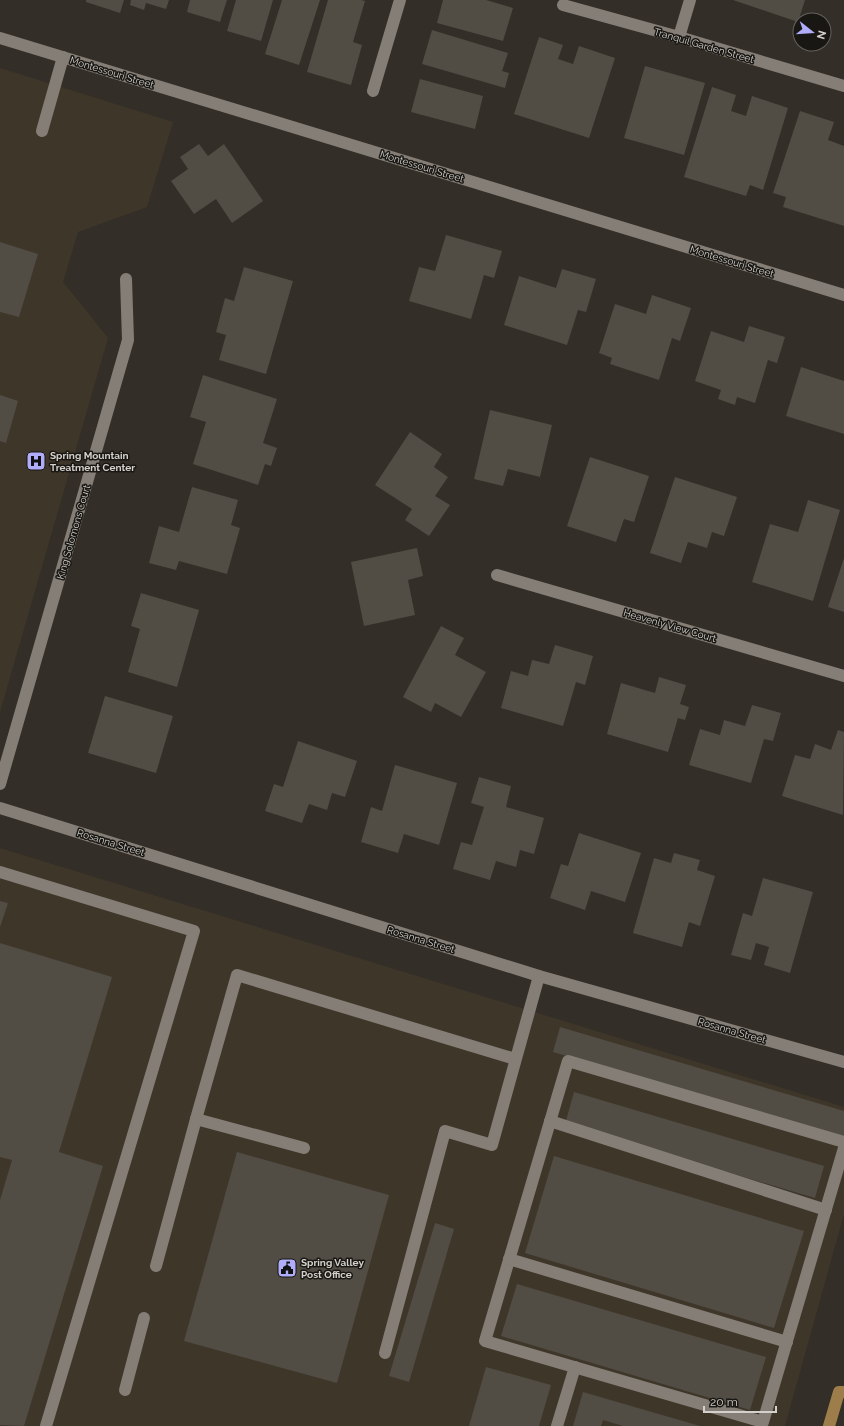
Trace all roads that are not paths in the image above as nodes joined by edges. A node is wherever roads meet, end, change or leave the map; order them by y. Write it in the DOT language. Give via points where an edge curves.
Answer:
graph roads {
  1 [pos="400,0"];
  2 [pos="690,0"];
  3 [pos="563,6"];
  4 [pos="679,37"];
  5 [pos="0,38"];
  6 [pos="63,57"];
  7 [pos="844,86"];
  8 [pos="373,91"];
  9 [pos="42,131"];
  10 [pos="126,278"];
  11 [pos="844,295"];
  12 [pos="497,575"];
  13 [pos="844,676"];
  14 [pos="0,784"];
  15 [pos="0,808"];
  16 [pos="0,872"];
  17 [pos="539,976"];
  18 [pos="515,1059"];
  19 [pos="844,1062"];
  20 [pos="196,1119"];
  21 [pos="550,1121"];
  22 [pos="844,1142"];
  23 [pos="304,1148"];
  24 [pos="844,1148"];
  25 [pos="826,1210"];
  26 [pos="509,1259"];
  27 [pos="156,1266"];
  28 [pos="144,1318"];
  29 [pos="787,1342"];
  30 [pos="385,1353"];
  31 [pos="575,1367"];
  32 [pos="125,1390"];
  33 [pos="844,1392"];
  34 [pos="46,1426"];
  35 [pos="557,1426"];
  36 [pos="829,1426"];
  1 -- 8 [label="street"];
  2 -- 4 [label="street"];
  3 -- 4 [label="street, Tranquil Garden Street"];
  4 -- 7 [label="street, Tranquil Garden Street"];
  5 -- 6 [label="street, Montessouri Street"];
  6 -- 9 [label="street"];
  6 -- 11 [label="street, Montessouri Street"];
  10 -- 14 [label="street, King Solomons Court" via="128,340"];
  12 -- 13 [label="street, Heavenly View Court"];
  15 -- 17 [label="street, Rosanna Street"];
  16 -- 34 [label="street" via="194,931"];
  17 -- 18 [label="street"];
  17 -- 19 [label="street, Rosanna Street"];
  18 -- 20 [label="street" via="237,975"];
  18 -- 30 [label="street" via="492,1145 446,1131"];
  20 -- 23 [label="street"];
  20 -- 27 [label="street"];
  21 -- 22 [label="street" via="568,1061"];
  21 -- 25 [label="street"];
  21 -- 26 [label="street"];
  24 -- 25 [label="street"];
  25 -- 29 [label="street"];
  26 -- 29 [label="street"];
  26 -- 31 [label="street" via="485,1341"];
  28 -- 32 [label="street"];
  29 -- 31 [label="street" via="763,1422"];
  31 -- 35 [label="street"];
  33 -- 36 [label="main road" via="839,1392"];
}
